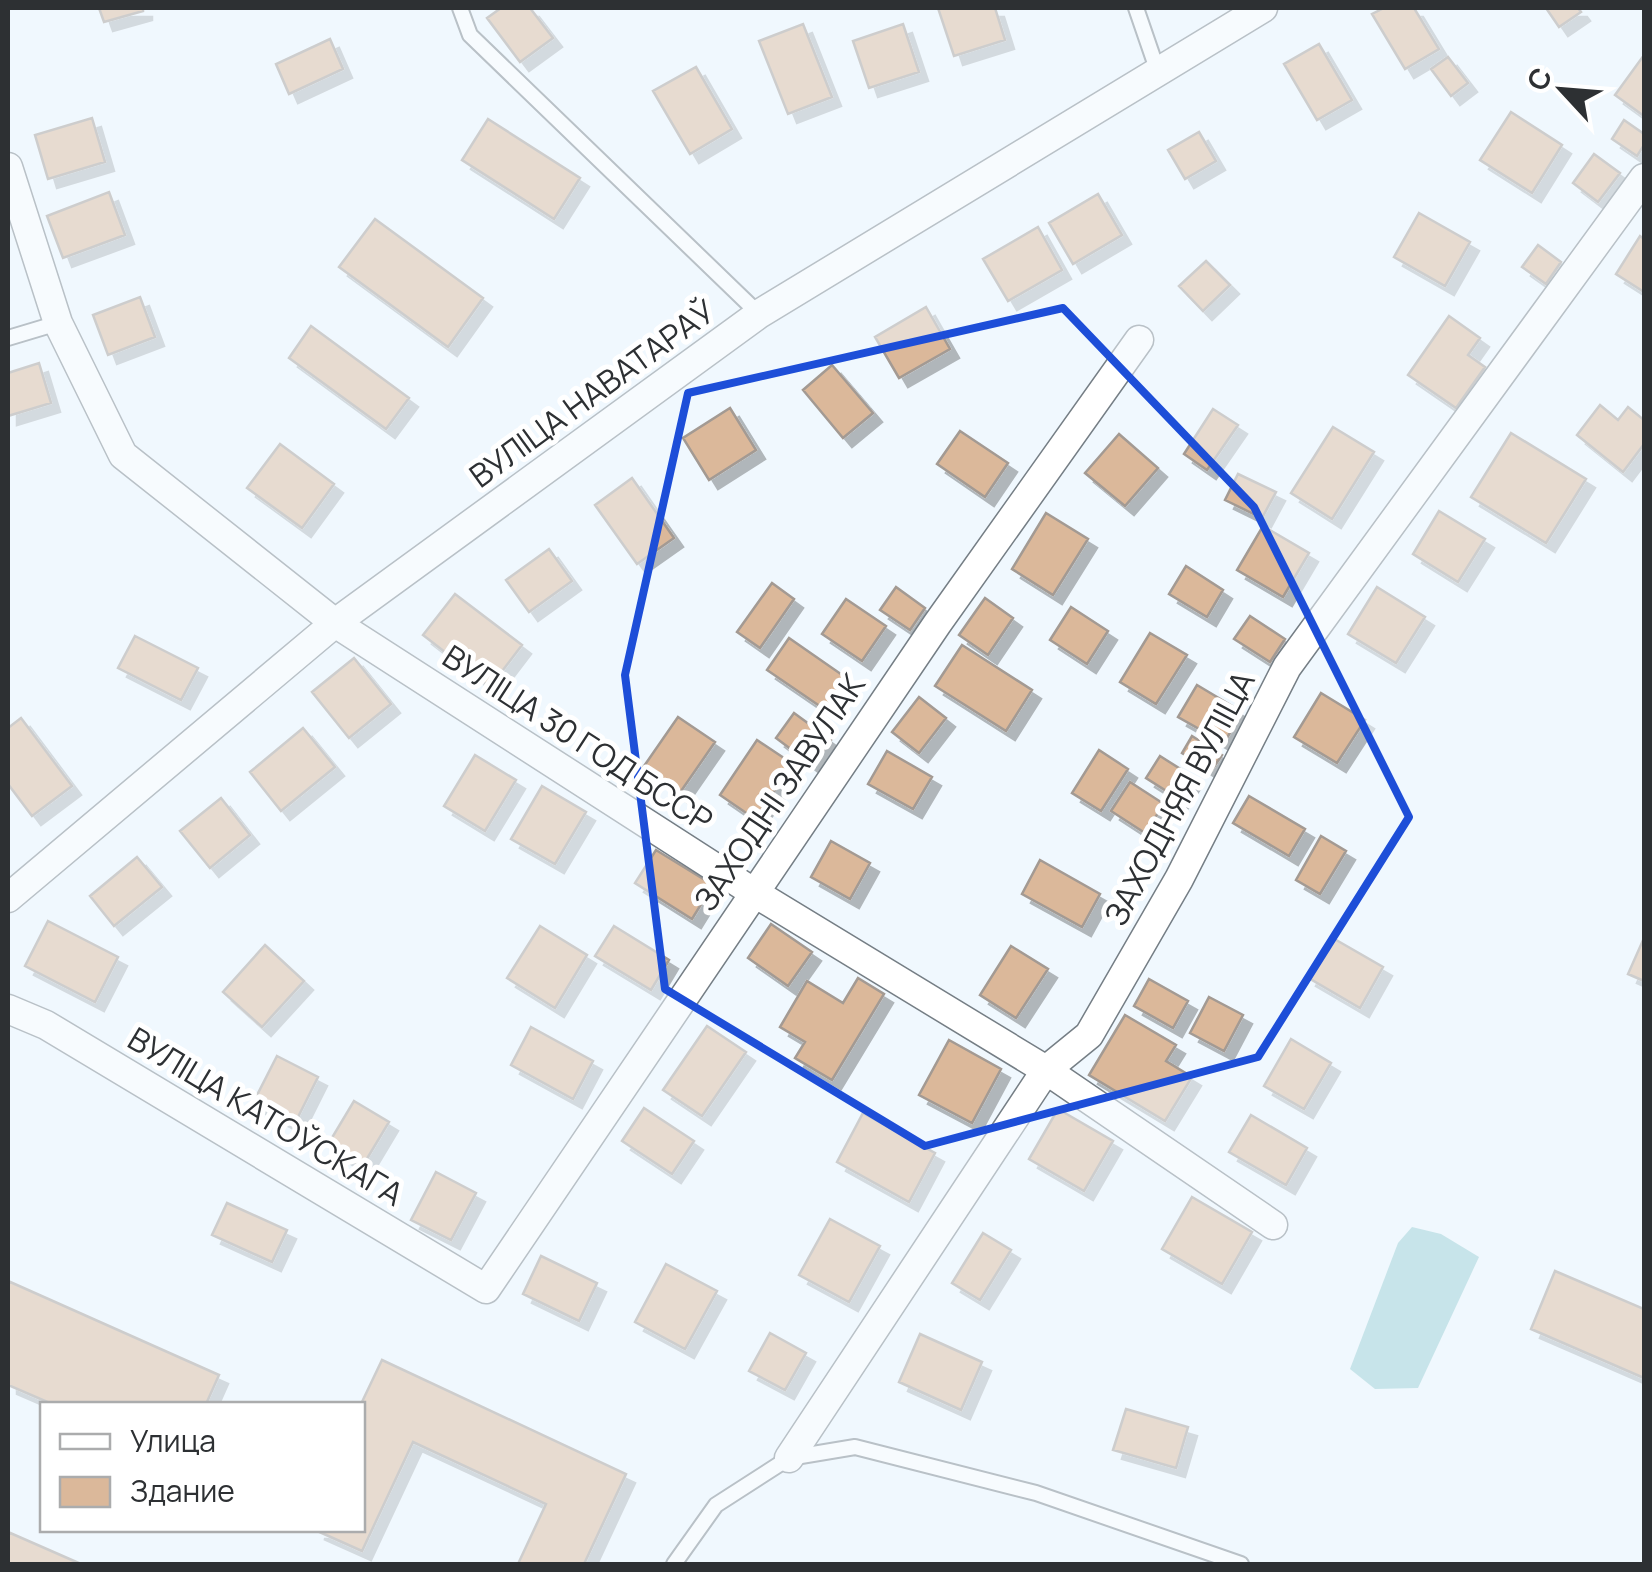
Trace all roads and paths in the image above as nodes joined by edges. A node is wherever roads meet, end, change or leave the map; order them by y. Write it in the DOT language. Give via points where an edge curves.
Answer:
graph roads {
  1 [pos="460,8"];
  2 [pos="1136,8"];
  3 [pos="1263,8"];
  4 [pos="1158,72"];
  5 [pos="8,167"];
  6 [pos="1644,178"];
  7 [pos="759,314"];
  8 [pos="58,323"];
  9 [pos="8,338"];
  10 [pos="1139,340"];
  11 [pos="335,623"];
  12 [pos="753,892"];
  13 [pos="8,898"];
  14 [pos="8,1009"];
  15 [pos="1046,1070"];
  16 [pos="1273,1225"];
  17 [pos="486,1290"];
  18 [pos="789,1458"];
  19 [pos="674,1564"];
  20 [pos="1240,1564"];
  1 -- 7 [label="lane" via="470,35"];
  2 -- 4 [label="lane"];
  3 -- 4 [label="street, ВУЛІЦА НАВАТАРАЎ"];
  4 -- 7 [label="street, ВУЛІЦА НАВАТАРАЎ"];
  5 -- 8 [label="street, ВУЛІЦА 30 ГОД БССР"];
  6 -- 15 [label="street, ЗАХОДНЯЯ ВУЛІЦА" via="1287,667 1179,879 1090,1034"];
  7 -- 11 [label="street, ВУЛІЦА НАВАТАРАЎ"];
  8 -- 9 [label="lane"];
  8 -- 11 [label="street, ВУЛІЦА 30 ГОД БССР" via="122,455"];
  10 -- 12 [label="street, ЗАХОДНІ ЗАВУЛАК"];
  11 -- 12 [label="street, ВУЛІЦА 30 ГОД БССР"];
  11 -- 13 [label="street, ВУЛІЦА НАВАТАРАЎ"];
  12 -- 15 [label="street, ВУЛІЦА 30 ГОД БССР"];
  12 -- 17 [label="street, ЗАХОДНІ ЗАВУЛАК"];
  14 -- 17 [label="street, ВУЛІЦА КАТОЎСКАГА" via="46,1025"];
  15 -- 16 [label="street, ВУЛІЦА 30 ГОД БССР"];
  15 -- 18 [label="street, ЗАХОДНЯЯ ВУЛІЦА"];
  18 -- 19 [label="lane" via="716,1504"];
  18 -- 20 [label="lane" via="855,1447 1036,1493"];
}
